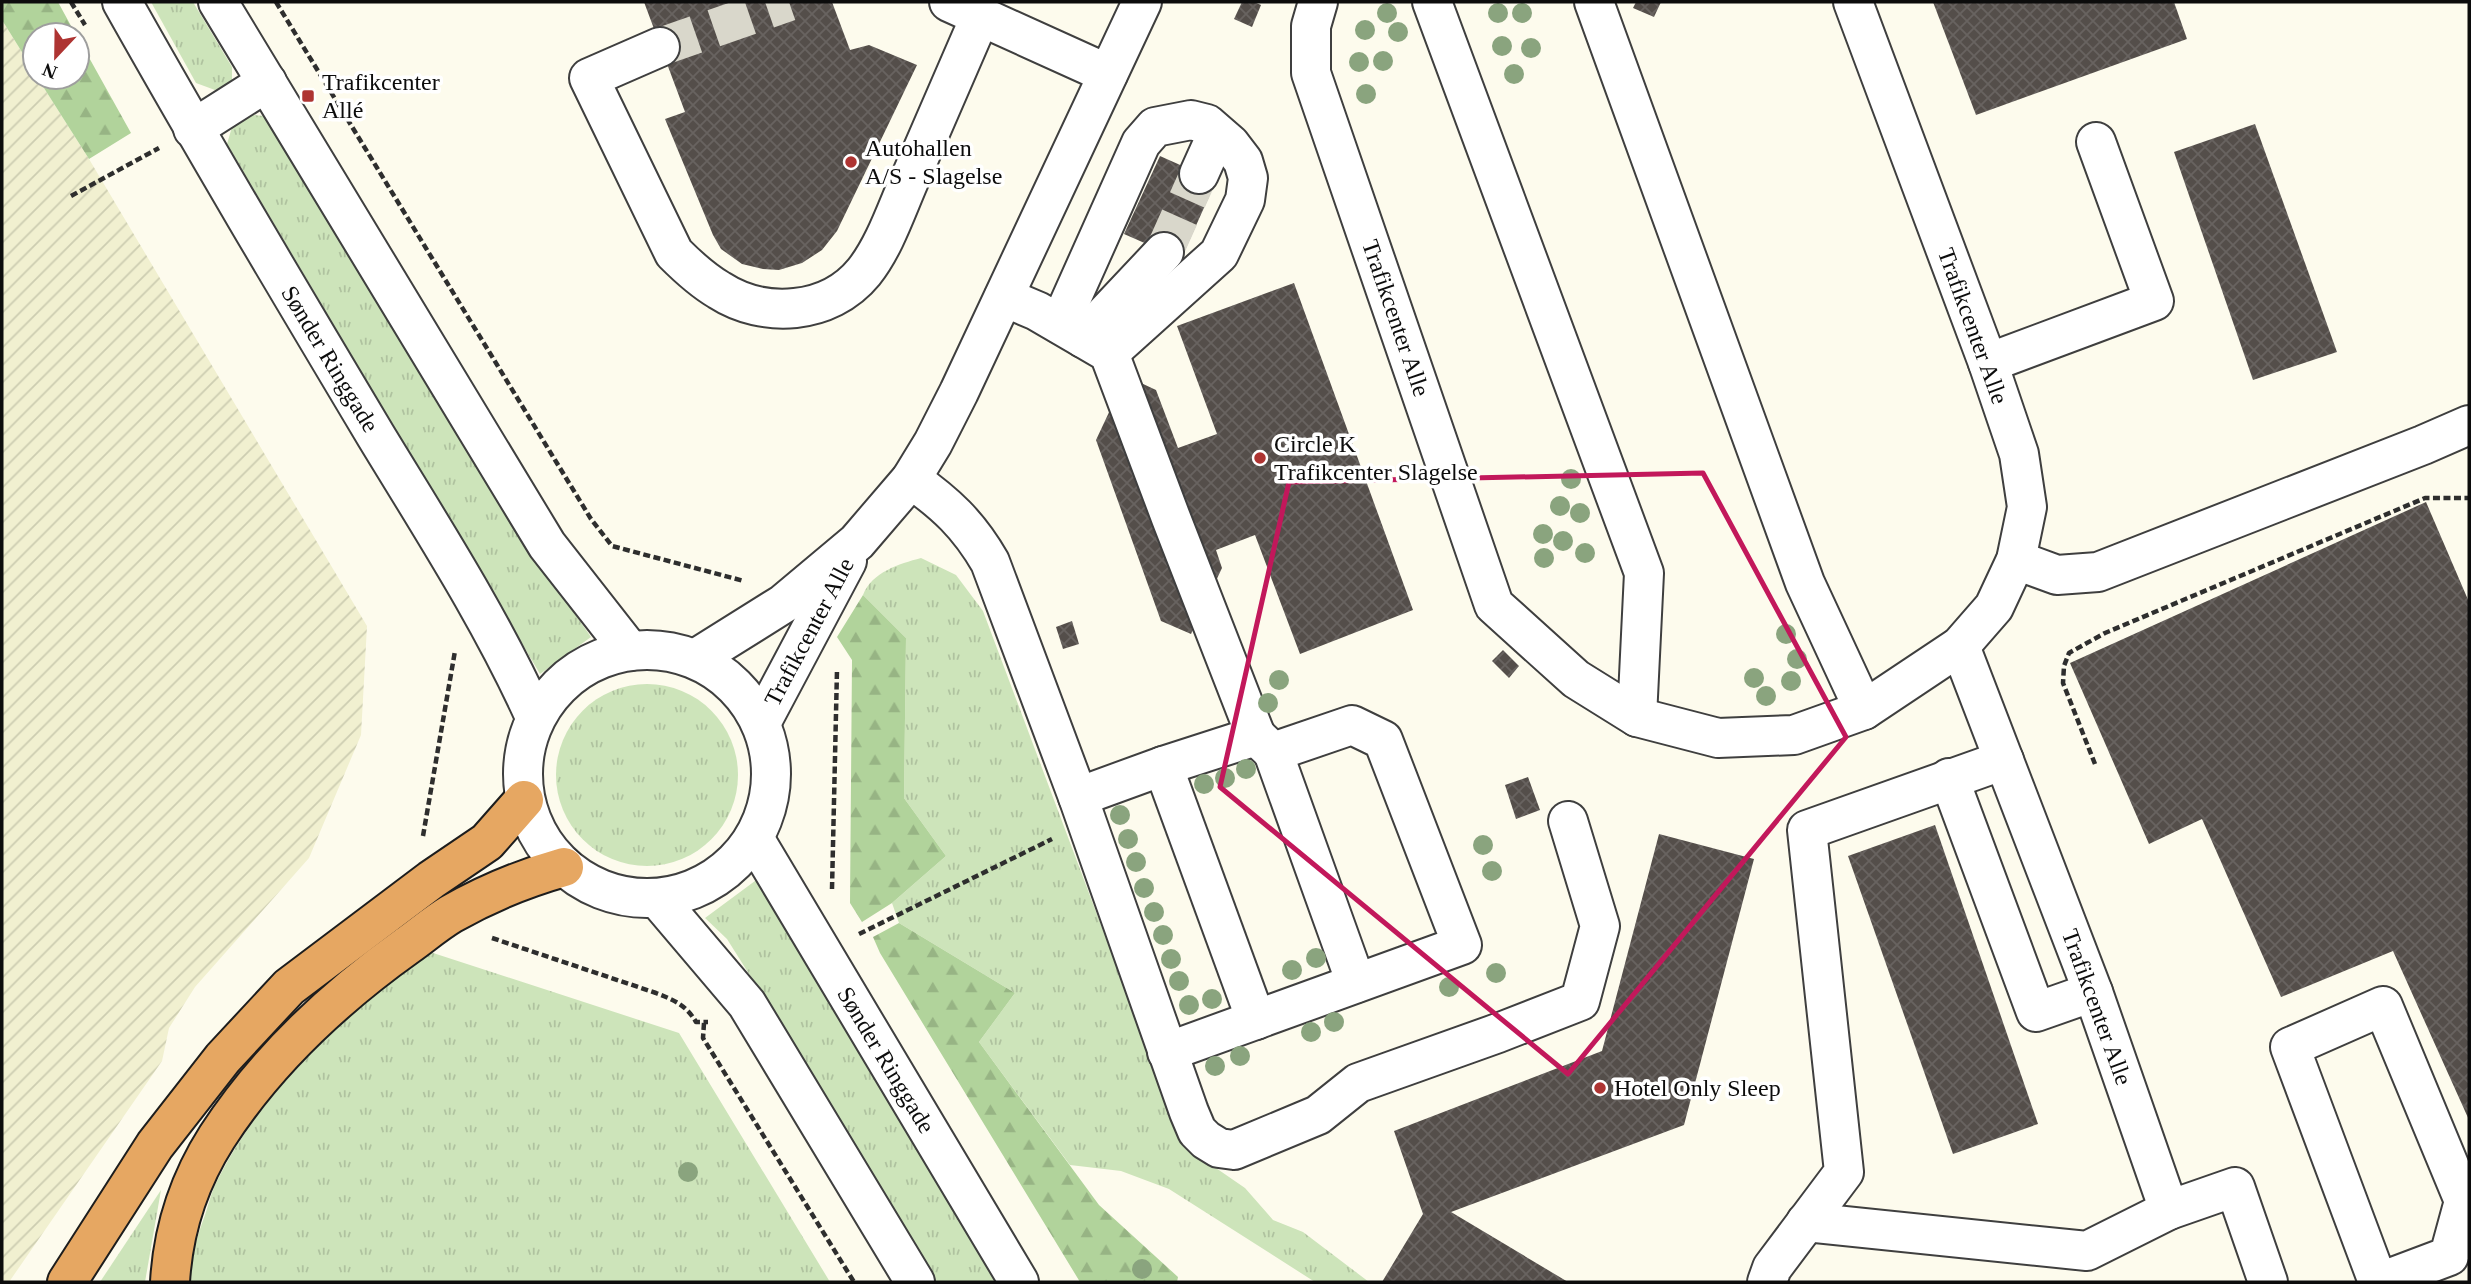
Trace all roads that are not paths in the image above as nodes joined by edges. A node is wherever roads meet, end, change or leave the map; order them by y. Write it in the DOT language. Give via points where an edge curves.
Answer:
graph roads {
  1 [pos="122,2"];
  2 [pos="218,2"];
  3 [pos="1142,2"];
  4 [pos="1318,2"];
  5 [pos="1433,2"];
  6 [pos="1594,2"];
  7 [pos="1853,2"];
  8 [pos="965,8"];
  9 [pos="660,47"];
  10 [pos="1108,74"];
  11 [pos="267,82"];
  12 [pos="193,129"];
  13 [pos="1217,134"];
  14 [pos="2096,142"];
  15 [pos="1199,174"];
  16 [pos="1164,252"];
  17 [pos="1004,297"];
  18 [pos="1084,338"];
  19 [pos="1988,363"];
  20 [pos="2469,425"];
  21 [pos="911,479"];
  22 [pos="857,542"];
  23 [pos="2016,560"];
  24 [pos="1960,646"];
  25 [pos="630,650"];
  26 [pos="695,659"];
  27 [pos="1864,710"];
  28 [pos="535,717"];
  29 [pos="1637,717"];
  30 [pos="761,723"];
  31 [pos="1265,744"];
  32 [pos="2004,760"];
  33 [pos="1163,766"];
  34 [pos="1948,778"];
  35 [pos="524,800"];
  36 [pos="1082,809"];
  37 [pos="1568,821"];
  38 [pos="754,838"];
  39 [pos="564,867"];
  40 [pos="657,898"];
  41 [pos="1356,983"];
  42 [pos="2093,992"];
  43 [pos="1256,1020"];
  44 [pos="1167,1052"];
  45 [pos="2169,1210"];
  46 [pos="1806,1223"];
  47 [pos="67,1282"];
  48 [pos="170,1282"];
  49 [pos="915,1282"];
  50 [pos="1019,1282"];
  51 [pos="1767,1282"];
  52 [pos="2268,1282"];
  53 [pos="2379,1282"];
  1 -- 12 [label="street, Sønder Ringgade"];
  2 -- 11 [label="street"];
  3 -- 10 [label="street, Trafikcenter Alle"];
  4 -- 29 [label="street, Trafikcenter Alle" via="1311,26 1311,73 1494,605 1576,679"];
  5 -- 29 [label="street" via="1644,573"];
  6 -- 27 [label="street" via="1805,583"];
  7 -- 19 [label="street, Trafikcenter Alle"];
  8 -- 9 [label="street" via="878,249 848,287 807,307 780,310 752,305 721,292 674,253 589,78"];
  8 -- 10 [label="street"];
  10 -- 17 [label="street, Trafikcenter Alle"];
  11 -- 12 [label="street"];
  11 -- 25 [label="street" via="547,545"];
  12 -- 28 [label="street, Sønder Ringgade" via="470,593"];
  13 -- 15 [label="street"];
  13 -- 18 [label="street" via="1207,124 1191,120 1155,127 1141,143"];
  13 -- 18 [label="street" via="1243,162 1248,178 1245,200 1219,254"];
  14 -- 19 [label="street" via="2154,301"];
  16 -- 18 [label="street"];
  17 -- 18 [label="street"];
  17 -- 21 [label="street, Trafikcenter Alle" via="938,435"];
  18 -- 31 [label="street" via="1171,518"];
  19 -- 23 [label="street, Trafikcenter Alle" via="2019,454 2027,507"];
  20 -- 23 [label="street" via="2098,572 2057,575"];
  21 -- 22 [label="street, Trafikcenter Alle"];
  21 -- 36 [label="street" via="958,517 990,562"];
  22 -- 26 [label="street, Trafikcenter Alle" via="783,604"];
  22 -- 30 [label="street, Trafikcenter Alle"];
  23 -- 24 [label="street, Trafikcenter Alle" via="1994,607"];
  24 -- 27 [label="street, Trafikcenter Alle"];
  24 -- 32 [label="street, Trafikcenter Alle"];
  25 -- 26 [label="street" via="674,652"];
  25 -- 28 [label="street" via="575,672 552,692"];
  26 -- 30 [label="street" via="722,674 745,696"];
  27 -- 29 [label="street, Trafikcenter Alle" via="1794,735 1718,738"];
  28 -- 35 [label="street" via="522,772"];
  30 -- 38 [label="street" via="771,781"];
  31 -- 33 [label="street"];
  31 -- 41 [label="street"];
  31 -- 41 [label="street" via="1352,725 1383,740 1462,945"];
  32 -- 34 [label="street"];
  32 -- 42 [label="street, Trafikcenter Alle"];
  33 -- 36 [label="street"];
  33 -- 43 [label="street"];
  34 -- 42 [label="street" via="2036,1012"];
  34 -- 46 [label="street" via="1807,830 1844,1172"];
  35 -- 39 [label="street" via="546,848"];
  35 -- 47 [label="highway" via="487,842 289,988 223,1058 155,1145"];
  36 -- 44 [label="street"];
  37 -- 44 [label="street" via="1600,926 1580,1001 1357,1083 1318,1115 1234,1150 1219,1148 1197,1131"];
  38 -- 40 [label="street" via="713,880 685,893"];
  38 -- 50 [label="street, Sønder Ringgade"];
  39 -- 40 [label="street" via="592,886 623,897"];
  39 -- 48 [label="highway" via="533,876 450,915 316,1019 248,1094 216,1138 182,1212"];
  40 -- 49 [label="street" via="747,1004"];
  41 -- 43 [label="street"];
  42 -- 45 [label="street, Trafikcenter Alle"];
  43 -- 44 [label="street"];
  45 -- 46 [label="street" via="2087,1251"];
  45 -- 52 [label="street" via="2235,1187"];
  46 -- 51 [label="street" via="1772,1268"];
  53 -- 53 [label="street" via="2449,1256 2464,1201 2383,1006 2290,1047"];
}
